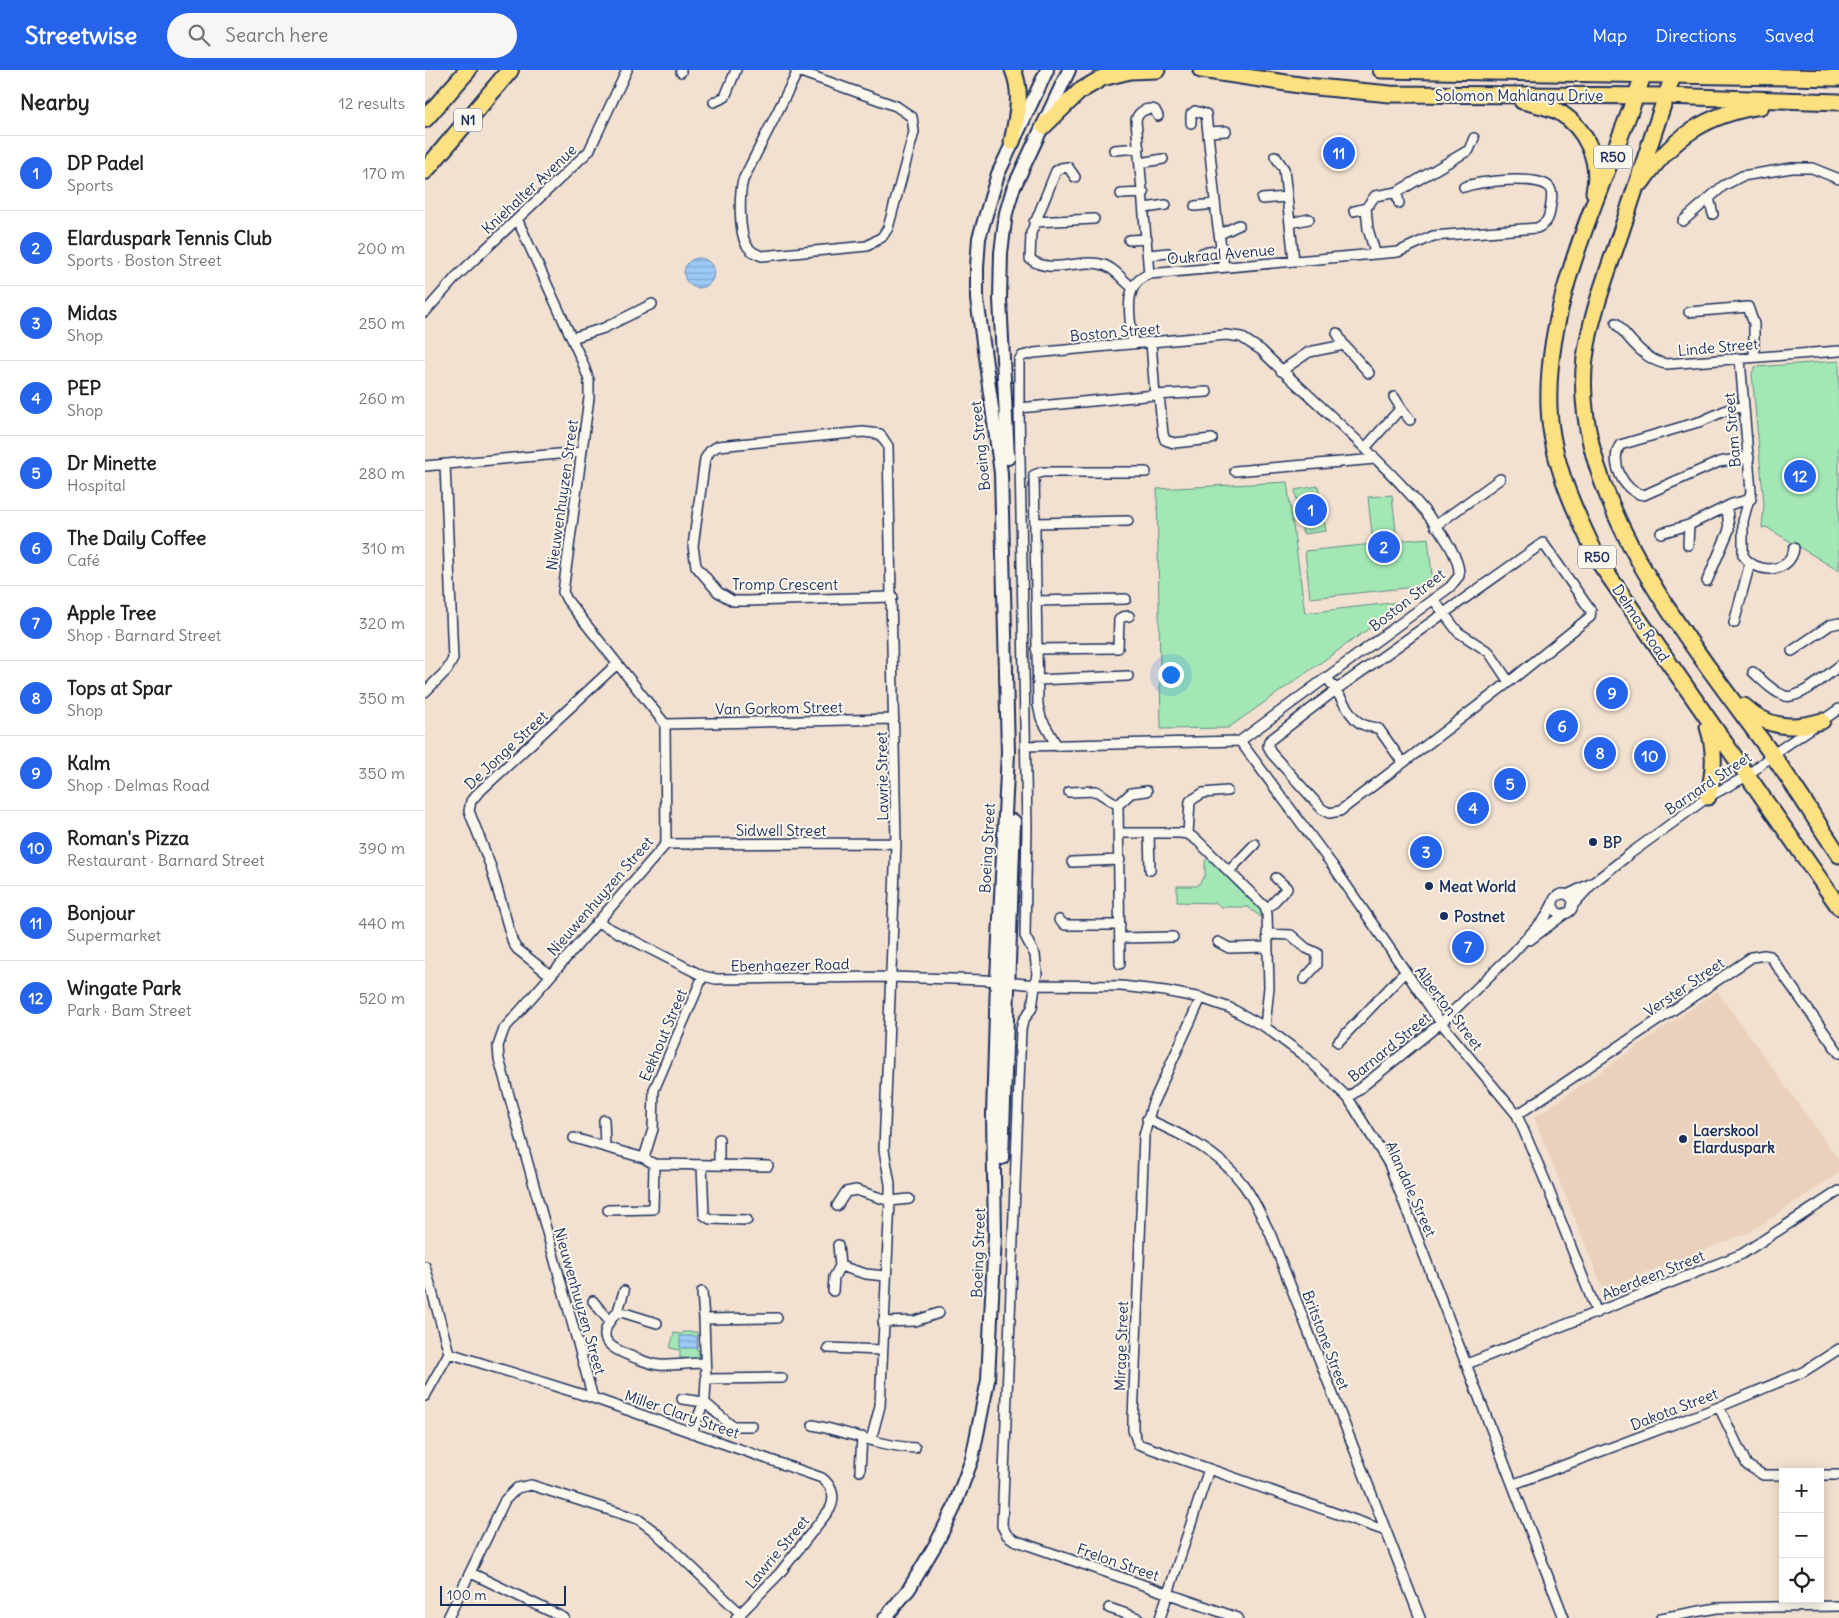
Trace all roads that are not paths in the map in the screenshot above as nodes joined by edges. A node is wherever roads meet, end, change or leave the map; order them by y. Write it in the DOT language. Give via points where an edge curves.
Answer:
graph roads {
  1 [pos="468,70"];
  2 [pos="510,70"];
  3 [pos="627,70"];
  4 [pos="736,70"];
  5 [pos="797,70"];
  6 [pos="1013,70"];
  7 [pos="1047,70"];
  8 [pos="1069,70"];
  9 [pos="1157,70"];
  10 [pos="1201,70"];
  11 [pos="1381,70"];
  12 [pos="1546,70"];
  13 [pos="1763,70"];
  14 [pos="1644,72"];
  15 [pos="1674,73"];
  16 [pos="1530,74"];
  17 [pos="1803,78"];
  18 [pos="1839,78"];
  19 [pos="1496,95"];
  20 [pos="1637,95"];
  21 [pos="1666,96"];
  22 [pos="1795,101"];
  23 [pos="714,102"];
  24 [pos="1839,102"];
  25 [pos="1158,116"];
  26 [pos="425,119"];
  27 [pos="1191,123"];
  28 [pos="1044,126"];
  29 [pos="1226,131"];
  30 [pos="1209,132"];
  31 [pos="1474,138"];
  32 [pos="1012,142"];
  33 [pos="1139,148"];
  34 [pos="1114,150"];
  35 [pos="1275,156"];
  36 [pos="1163,159"];
  37 [pos="1140,163"];
  38 [pos="425,170"];
  39 [pos="1075,178"];
  40 [pos="1839,179"];
  41 [pos="1401,186"];
  42 [pos="1464,187"];
  43 [pos="1143,193"];
  44 [pos="1121,194"];
  45 [pos="1633,196"];
  46 [pos="1287,197"];
  47 [pos="1709,198"];
  48 [pos="1262,199"];
  49 [pos="1399,203"];
  50 [pos="1215,204"];
  51 [pos="1166,206"];
  52 [pos="1195,206"];
  53 [pos="1145,208"];
  54 [pos="1366,208"];
  55 [pos="1354,211"];
  56 [pos="1713,214"];
  57 [pos="1094,219"];
  58 [pos="1309,219"];
  59 [pos="1588,220"];
  60 [pos="518,221"];
  61 [pos="1683,221"];
  62 [pos="1034,222"];
  63 [pos="1290,223"];
  64 [pos="1239,225"];
  65 [pos="1220,234"];
  66 [pos="1147,239"];
  67 [pos="1129,240"];
  68 [pos="1223,250"];
  69 [pos="1375,252"];
  70 [pos="1168,253"];
  71 [pos="1202,253"];
  72 [pos="1149,255"];
  73 [pos="1294,261"];
  74 [pos="1225,267"];
  75 [pos="1149,274"];
  76 [pos="1132,287"];
  77 [pos="651,304"];
  78 [pos="425,312"];
  79 [pos="1689,312"];
  80 [pos="1616,323"];
  81 [pos="1337,333"];
  82 [pos="572,338"];
  83 [pos="1151,342"];
  84 [pos="1133,344"];
  85 [pos="1344,345"];
  86 [pos="1839,351"];
  87 [pos="1754,357"];
  88 [pos="1740,359"];
  89 [pos="1281,370"];
  90 [pos="1369,373"];
  91 [pos="1207,392"];
  92 [pos="1157,395"];
  93 [pos="1394,397"];
  94 [pos="1744,407"];
  95 [pos="1019,408"];
  96 [pos="1401,408"];
  97 [pos="1410,420"];
  98 [pos="835,434"];
  99 [pos="1212,439"];
  100 [pos="1365,448"];
  101 [pos="581,452"];
  102 [pos="1749,457"];
  103 [pos="1376,459"];
  104 [pos="445,464"];
  105 [pos="425,466"];
  106 [pos="1235,471"];
  107 [pos="1146,472"];
  108 [pos="1500,479"];
  109 [pos="1751,499"];
  110 [pos="1727,508"];
  111 [pos="1128,521"];
  112 [pos="1035,523"];
  113 [pos="1689,525"];
  114 [pos="1435,526"];
  115 [pos="1661,534"];
  116 [pos="1689,545"];
  117 [pos="1794,548"];
  118 [pos="1750,564"];
  119 [pos="1707,581"];
  120 [pos="893,597"];
  121 [pos="1126,599"];
  122 [pos="1433,599"];
  123 [pos="1035,600"];
  124 [pos="1445,614"];
  125 [pos="1129,616"];
  126 [pos="1734,623"];
  127 [pos="1839,623"];
  128 [pos="1036,650"];
  129 [pos="1792,651"];
  130 [pos="617,664"];
  131 [pos="1839,666"];
  132 [pos="1753,672"];
  133 [pos="1128,676"];
  134 [pos="1326,677"];
  135 [pos="1037,680"];
  136 [pos="1509,682"];
  137 [pos="1723,689"];
  138 [pos="1337,690"];
  139 [pos="425,692"];
  140 [pos="1696,704"];
  141 [pos="1839,709"];
  142 [pos="895,719"];
  143 [pos="1822,721"];
  144 [pos="665,724"];
  145 [pos="1240,741"];
  146 [pos="1025,746"];
  147 [pos="1057,746"];
  148 [pos="1773,755"];
  149 [pos="1403,763"];
  150 [pos="1747,776"];
  151 [pos="1147,791"];
  152 [pos="1227,791"];
  153 [pos="1069,792"];
  154 [pos="1708,797"];
  155 [pos="1118,805"];
  156 [pos="1149,833"];
  157 [pos="1119,834"];
  158 [pos="1188,834"];
  159 [pos="897,843"];
  160 [pos="665,844"];
  161 [pos="1255,844"];
  162 [pos="1839,855"];
  163 [pos="1119,860"];
  164 [pos="1072,862"];
  165 [pos="1150,870"];
  166 [pos="1229,871"];
  167 [pos="1276,878"];
  168 [pos="1594,882"];
  169 [pos="1567,895"];
  170 [pos="1553,903"];
  171 [pos="1265,907"];
  172 [pos="1839,907"];
  173 [pos="1569,910"];
  174 [pos="1059,920"];
  175 [pos="597,922"];
  176 [pos="1120,925"];
  177 [pos="1267,934"];
  178 [pos="1173,937"];
  179 [pos="1120,938"];
  180 [pos="1217,942"];
  181 [pos="1268,948"];
  182 [pos="1512,954"];
  183 [pos="1120,964"];
  184 [pos="1405,972"];
  185 [pos="550,975"];
  186 [pos="703,976"];
  187 [pos="891,977"];
  188 [pos="1305,979"];
  189 [pos="1002,980"];
  190 [pos="1035,985"];
  191 [pos="1201,998"];
  192 [pos="1441,1023"];
  193 [pos="1265,1028"];
  194 [pos="1338,1042"];
  195 [pos="1839,1053"];
  196 [pos="1348,1098"];
  197 [pos="1517,1115"];
  198 [pos="1147,1119"];
  199 [pos="604,1120"];
  200 [pos="573,1138"];
  201 [pos="719,1139"];
  202 [pos="605,1147"];
  203 [pos="644,1158"];
  204 [pos="654,1164"];
  205 [pos="702,1166"];
  206 [pos="719,1166"];
  207 [pos="768,1166"];
  208 [pos="1839,1190"];
  209 [pos="909,1200"];
  210 [pos="890,1201"];
  211 [pos="837,1206"];
  212 [pos="608,1210"];
  213 [pos="747,1220"];
  214 [pos="838,1245"];
  215 [pos="425,1266"];
  216 [pos="840,1266"];
  217 [pos="885,1276"];
  218 [pos="833,1290"];
  219 [pos="624,1291"];
  220 [pos="702,1292"];
  221 [pos="593,1301"];
  222 [pos="618,1311"];
  223 [pos="939,1313"];
  224 [pos="1597,1313"];
  225 [pos="777,1318"];
  226 [pos="704,1319"];
  227 [pos="609,1321"];
  228 [pos="883,1322"];
  229 [pos="657,1323"];
  230 [pos="828,1348"];
  231 [pos="1839,1349"];
  232 [pos="882,1350"];
  233 [pos="449,1353"];
  234 [pos="705,1363"];
  235 [pos="1467,1364"];
  236 [pos="782,1378"];
  237 [pos="706,1379"];
  238 [pos="425,1396"];
  239 [pos="593,1398"];
  240 [pos="682,1399"];
  241 [pos="704,1402"];
  242 [pos="1719,1407"];
  243 [pos="813,1425"];
  244 [pos="752,1426"];
  245 [pos="692,1432"];
  246 [pos="861,1437"];
  247 [pos="871,1440"];
  248 [pos="915,1448"];
  249 [pos="1209,1470"];
  250 [pos="860,1471"];
  251 [pos="1779,1475"];
  252 [pos="1824,1475"];
  253 [pos="1839,1475"];
  254 [pos="1513,1484"];
  255 [pos="833,1501"];
  256 [pos="1386,1530"];
  257 [pos="471,1573"];
  258 [pos="1169,1594"];
  259 [pos="1839,1606"];
  260 [pos="1109,1608"];
  261 [pos="739,1616"];
  262 [pos="448,1618"];
  263 [pos="564,1618"];
  264 [pos="885,1618"];
  265 [pos="891,1618"];
  266 [pos="1138,1618"];
  267 [pos="1160,1618"];
  268 [pos="1238,1618"];
  269 [pos="1420,1618"];
  270 [pos="1564,1618"];
  271 [pos="1661,1618"];
  1 -- 26 [label="highway, N1"];
  2 -- 38 [label="highway, N1"];
  3 -- 60 [label="street, Kniehalter Avenue" via="589,151"];
  4 -- 23 [label="street" via="725,98"];
  5 -- 5 [label="street" via="896,106 912,117 914,132 888,228 882,237 867,246 780,255 757,254 746,244 741,188"];
  6 -- 32 [label="main road" via="1018,112"];
  7 -- 32 [label="main road, Boeing Street"];
  8 -- 28 [label="main road, Boeing Street"];
  9 -- 28 [label="main road" via="1130,71 1102,78 1080,91"];
  10 -- 19 [label="main road, Solomon Mahlangu Drive" via="1306,86 1389,94"];
  11 -- 16 [label="main road, Solomon Mahlangu Drive"];
  12 -- 16 [label="main road"];
  13 -- 17 [label="main road"];
  14 -- 15 [label="main road, Solomon Mahlangu Drive"];
  14 -- 16 [label="main road, Solomon Mahlangu Drive"];
  14 -- 20 [label="main road, Delmas Road / R50"];
  15 -- 17 [label="main road, Solomon Mahlangu Drive"];
  15 -- 21 [label="main road, Delmas Road / R50"];
  17 -- 18 [label="main road, Solomon Mahlangu Drive"];
  19 -- 20 [label="main road, Solomon Mahlangu Drive"];
  19 -- 59 [label="main road" via="1559,112 1579,130 1595,163 1595,186"];
  20 -- 21 [label="main road, Solomon Mahlangu Drive"];
  20 -- 59 [label="main road, Delmas Road / R50"];
  21 -- 22 [label="main road, Solomon Mahlangu Drive"];
  21 -- 45 [label="main road, Delmas Road / R50"];
  22 -- 24 [label="main road, Solomon Mahlangu Drive"];
  22 -- 45 [label="main road" via="1729,112 1691,130 1664,154"];
  25 -- 33 [label="street" via="1157,111 1151,109 1142,111 1137,117"];
  27 -- 30 [label="street" via="1193,112 1205,112"];
  28 -- 189 [label="main road, Boeing Street" via="1013,189 1001,253 1014,746 1014,810"];
  29 -- 30 [label="street"];
  30 -- 50 [label="street"];
  31 -- 41 [label="street" via="1469,150"];
  32 -- 189 [label="main road, Boeing Street" via="997,174 979,238 977,283 1000,452 1005,587 1007,752"];
  33 -- 34 [label="street"];
  33 -- 37 [label="street"];
  35 -- 46 [label="street" via="1283,165"];
  36 -- 37 [label="street"];
  37 -- 43 [label="street"];
  39 -- 62 [label="street" via="1068,167 1058,169"];
  40 -- 47 [label="street" via="1812,168 1792,168 1742,176"];
  41 -- 49 [label="street"];
  41 -- 54 [label="street" via="1375,192"];
  42 -- 69 [label="street, Oukraal Avenue" via="1483,182 1531,180 1543,183 1551,194 1549,217 1537,228 1433,236 1402,251"];
  43 -- 44 [label="street"];
  43 -- 53 [label="street"];
  45 -- 137 [label="main road, Delmas Road / R50" via="1589,332 1583,392 1586,428 1599,478 1623,529 1654,584"];
  46 -- 48 [label="street"];
  46 -- 63 [label="street"];
  47 -- 56 [label="street"];
  47 -- 61 [label="street"];
  50 -- 52 [label="street"];
  50 -- 65 [label="street"];
  51 -- 53 [label="street"];
  53 -- 66 [label="street"];
  54 -- 55 [label="street"];
  54 -- 69 [label="street"];
  57 -- 62 [label="street"];
  58 -- 63 [label="street"];
  59 -- 140 [label="main road, Delmas Road / R50" via="1562,302 1551,356 1549,408 1555,445 1572,506 1601,565"];
  60 -- 78 [label="street, Kniehalter Avenue" via="457,276"];
  60 -- 82 [label="street, Nieuwenhuyzen Street"];
  62 -- 76 [label="street" via="1029,257 1032,261 1054,267 1101,264 1115,270"];
  63 -- 73 [label="street"];
  64 -- 65 [label="street"];
  65 -- 68 [label="street"];
  66 -- 67 [label="street"];
  66 -- 72 [label="street"];
  68 -- 71 [label="street"];
  68 -- 74 [label="street"];
  69 -- 73 [label="street, Oukraal Avenue"];
  70 -- 72 [label="street"];
  72 -- 75 [label="street"];
  73 -- 74 [label="street, Oukraal Avenue"];
  74 -- 75 [label="street, Oukraal Avenue"];
  75 -- 76 [label="street, Oukraal Avenue"];
  76 -- 84 [label="street" via="1129,301"];
  77 -- 82 [label="street" via="604,328"];
  79 -- 87 [label="street" via="1748,307 1754,324"];
  80 -- 88 [label="street, Linde Street" via="1647,356 1660,363"];
  81 -- 85 [label="street"];
  82 -- 101 [label="street, Nieuwenhuyzen Street" via="590,388"];
  83 -- 84 [label="street, Boston Street"];
  83 -- 89 [label="street, Boston Street" via="1235,335 1252,343"];
  83 -- 92 [label="street"];
  84 -- 95 [label="street, Boston Street" via="1022,356 1018,364"];
  85 -- 89 [label="street" via="1309,352"];
  85 -- 90 [label="street"];
  86 -- 87 [label="street, Linde Street"];
  87 -- 88 [label="street, Linde Street"];
  88 -- 94 [label="street, Bam Street"];
  89 -- 100 [label="street, Boston Street"];
  91 -- 92 [label="street"];
  92 -- 95 [label="street"];
  92 -- 99 [label="street" via="1165,440 1174,443"];
  93 -- 96 [label="street"];
  94 -- 102 [label="street, Bam Street"];
  94 -- 102 [label="street" via="1731,408 1702,421 1620,444 1617,462 1625,484 1644,495 1708,466"];
  95 -- 146 [label="street"];
  96 -- 97 [label="street"];
  96 -- 100 [label="street"];
  98 -- 120 [label="street, Lawrie Street" via="873,432 887,441"];
  98 -- 120 [label="street, Tromp Crescent" via="718,446 710,451 705,459 693,559 718,592 733,601"];
  100 -- 103 [label="street, Boston Street"];
  101 -- 104 [label="street"];
  101 -- 130 [label="street, Nieuwenhuyzen Street" via="563,592"];
  102 -- 109 [label="street, Bam Street"];
  103 -- 106 [label="street"];
  103 -- 114 [label="street, Boston Street" via="1411,494"];
  104 -- 105 [label="street"];
  104 -- 139 [label="street" via="453,659 443,676"];
  107 -- 112 [label="street" via="1037,472 1033,478"];
  108 -- 114 [label="street"];
  109 -- 110 [label="street"];
  109 -- 118 [label="street" via="1743,521 1741,540 1743,555"];
  110 -- 113 [label="street"];
  110 -- 119 [label="street" via="1729,530"];
  111 -- 112 [label="street"];
  112 -- 123 [label="street"];
  113 -- 115 [label="street"];
  113 -- 116 [label="street"];
  114 -- 122 [label="street, Boston Street" via="1456,558 1459,576"];
  117 -- 118 [label="street" via="1790,561 1778,569"];
  118 -- 126 [label="street"];
  120 -- 142 [label="street, Lawrie Street"];
  121 -- 123 [label="street"];
  122 -- 124 [label="street"];
  122 -- 134 [label="street, Boston Street"];
  123 -- 128 [label="street"];
  124 -- 136 [label="street" via="1458,632 1489,652"];
  124 -- 136 [label="street" via="1542,543 1545,544 1591,610 1591,616"];
  124 -- 138 [label="street"];
  125 -- 128 [label="street" via="1119,620 1118,648"];
  127 -- 129 [label="street" via="1830,625"];
  128 -- 135 [label="street"];
  130 -- 144 [label="street, Nieuwenhuyzen Street"];
  130 -- 185 [label="street, De Jonge Street" via="477,794 469,806 513,943"];
  131 -- 132 [label="street" via="1800,693 1789,696 1780,694"];
  133 -- 135 [label="street"];
  134 -- 138 [label="street"];
  134 -- 145 [label="street, Boston Street"];
  135 -- 147 [label="street" via="1039,713"];
  136 -- 149 [label="street"];
  137 -- 143 [label="main road" via="1768,724 1797,727"];
  137 -- 148 [label="main road, Delmas Road / R50"];
  138 -- 149 [label="street" via="1356,720 1379,729"];
  138 -- 149 [label="street" via="1269,741 1268,746 1321,809 1332,813 1346,807"];
  140 -- 150 [label="main road, Delmas Road / R50"];
  140 -- 154 [label="main road" via="1714,750"];
  141 -- 143 [label="street, Barnard Street"];
  142 -- 144 [label="street, Van Gorkom Street"];
  142 -- 159 [label="street, Lawrie Street"];
  143 -- 148 [label="street, Barnard Street"];
  144 -- 160 [label="street, Nieuwenhuyzen Street"];
  145 -- 147 [label="street"];
  145 -- 184 [label="street, Alberton Street" via="1333,866"];
  146 -- 147 [label="street"];
  146 -- 190 [label="street" via="1025,936 1036,959"];
  148 -- 150 [label="street, Barnard Street"];
  148 -- 162 [label="main road, Delmas Road / R50"];
  150 -- 154 [label="street, Barnard Street"];
  150 -- 172 [label="main road, Delmas Road / R50"];
  151 -- 155 [label="street" via="1131,793"];
  152 -- 158 [label="street" via="1203,793 1190,801"];
  153 -- 155 [label="street" via="1097,791"];
  154 -- 168 [label="street, Barnard Street"];
  155 -- 157 [label="street"];
  156 -- 157 [label="street"];
  156 -- 158 [label="street"];
  156 -- 165 [label="street"];
  157 -- 163 [label="street"];
  158 -- 166 [label="street"];
  159 -- 160 [label="street, Sidwell Street"];
  159 -- 187 [label="street, Lawrie Street"];
  160 -- 175 [label="street, Nieuwenhuyzen Street"];
  161 -- 166 [label="street"];
  163 -- 164 [label="street"];
  163 -- 176 [label="street"];
  166 -- 171 [label="street"];
  167 -- 171 [label="street" via="1287,888"];
  168 -- 169 [label="street, Barnard Street"];
  168 -- 173 [label="street, Barnard Street"];
  169 -- 170 [label="street, Barnard Street" via="1558,895"];
  169 -- 173 [label="street" via="1572,900"];
  170 -- 173 [label="street" via="1556,912"];
  170 -- 182 [label="street, Barnard Street" via="1545,918"];
  171 -- 177 [label="street"];
  173 -- 182 [label="street, Barnard Street"];
  174 -- 176 [label="street" via="1065,926"];
  175 -- 185 [label="street, Nieuwenhuyzen Street"];
  175 -- 186 [label="street, Ebenhaezer Road"];
  176 -- 179 [label="street"];
  177 -- 181 [label="street"];
  177 -- 188 [label="street" via="1291,935 1317,953 1317,966"];
  178 -- 179 [label="street"];
  179 -- 183 [label="street"];
  180 -- 181 [label="street" via="1229,948"];
  181 -- 193 [label="street"];
  182 -- 192 [label="street, Barnard Street"];
  184 -- 192 [label="street, Alberton Street"];
  184 -- 194 [label="street"];
  185 -- 239 [label="street, Nieuwenhuyzen Street" via="504,1029 498,1046 499,1059"];
  186 -- 187 [label="street, Ebenhaezer Road" via="723,980"];
  186 -- 203 [label="street, Eekhout Street" via="654,1090 653,1129"];
  187 -- 189 [label="street, Ebenhaezer Road"];
  187 -- 210 [label="street, Lawrie Street" via="884,1150"];
  189 -- 190 [label="street, Alandale Street"];
  189 -- 264 [label="main road, Boeing Street" via="993,1115 995,1235 987,1388 972,1459 953,1510 909,1588"];
  189 -- 265 [label="main road, Boeing Street" via="994,1373 988,1412 973,1470 947,1535"];
  190 -- 191 [label="street, Alandale Street" via="1121,986"];
  190 -- 258 [label="street, Frelon Street" via="1032,1008 1021,1030 1001,1519 1004,1531 1014,1540"];
  191 -- 193 [label="street, Alandale Street" via="1230,1008"];
  191 -- 198 [label="street, Mirage Street"];
  192 -- 196 [label="street, Barnard Street"];
  192 -- 197 [label="street, Alberton Street"];
  193 -- 196 [label="street, Alandale Street" via="1307,1058"];
  195 -- 197 [label="street, Verster Street" via="1770,956 1759,955"];
  196 -- 235 [label="street, Alandale Street" via="1389,1164"];
  197 -- 224 [label="street, Alberton Street"];
  198 -- 249 [label="street, Mirage Street" via="1141,1160 1133,1430 1138,1444"];
  198 -- 256 [label="street, Britstone Street" via="1178,1133 1217,1158 1251,1196 1270,1233"];
  199 -- 202 [label="street"];
  200 -- 202 [label="street"];
  201 -- 206 [label="street"];
  202 -- 203 [label="street"];
  203 -- 204 [label="street"];
  204 -- 205 [label="street"];
  204 -- 212 [label="street" via="653,1209"];
  205 -- 206 [label="street"];
  205 -- 213 [label="street" via="705,1215 710,1219"];
  206 -- 207 [label="street"];
  208 -- 224 [label="street, Aberdeen Street" via="1752,1249"];
  209 -- 210 [label="street"];
  210 -- 211 [label="street" via="853,1190 844,1194"];
  210 -- 217 [label="street, Lawrie Street"];
  214 -- 216 [label="street"];
  215 -- 233 [label="street"];
  216 -- 217 [label="street"];
  216 -- 218 [label="street" via="834,1277"];
  217 -- 228 [label="street, Lawrie Street"];
  219 -- 222 [label="street"];
  220 -- 226 [label="street"];
  221 -- 227 [label="street"];
  222 -- 227 [label="street"];
  222 -- 229 [label="street"];
  223 -- 228 [label="street" via="915,1321"];
  224 -- 235 [label="street, Aberdeen Street"];
  225 -- 226 [label="street"];
  226 -- 234 [label="street"];
  227 -- 234 [label="street" via="606,1341 613,1349 656,1365"];
  228 -- 232 [label="street, Lawrie Street"];
  230 -- 232 [label="street"];
  231 -- 242 [label="street, Dakota Street" via="1803,1372"];
  232 -- 247 [label="street, Lawrie Street" via="880,1406"];
  233 -- 238 [label="street"];
  233 -- 239 [label="street, Miller Clary Street"];
  234 -- 237 [label="street"];
  235 -- 254 [label="street, Alandale Street"];
  236 -- 237 [label="street"];
  237 -- 241 [label="street"];
  239 -- 245 [label="street, Miller Clary Street"];
  240 -- 241 [label="street"];
  241 -- 244 [label="street" via="732,1426"];
  241 -- 245 [label="street"];
  242 -- 251 [label="street" via="1747,1465 1763,1475"];
  242 -- 254 [label="street, Dakota Street"];
  243 -- 246 [label="street"];
  245 -- 255 [label="street, Miller Clary Street" via="822,1478 831,1488"];
  246 -- 247 [label="street"];
  246 -- 250 [label="street"];
  247 -- 248 [label="street" via="893,1447"];
  249 -- 256 [label="street, Mirage Street"];
  249 -- 258 [label="street"];
  252 -- 253 [label="street"];
  254 -- 270 [label="street, Alandale Street"];
  255 -- 261 [label="street, Lawrie Street" via="779,1574"];
  256 -- 269 [label="street, Britstone Street"];
  257 -- 261 [label="street" via="505,1500 517,1488 531,1485 638,1519"];
  257 -- 262 [label="street"];
  257 -- 263 [label="street"];
  258 -- 267 [label="street"];
  258 -- 268 [label="street, Frelon Street"];
  259 -- 271 [label="street" via="1717,1608"];
  260 -- 266 [label="street"];
}
